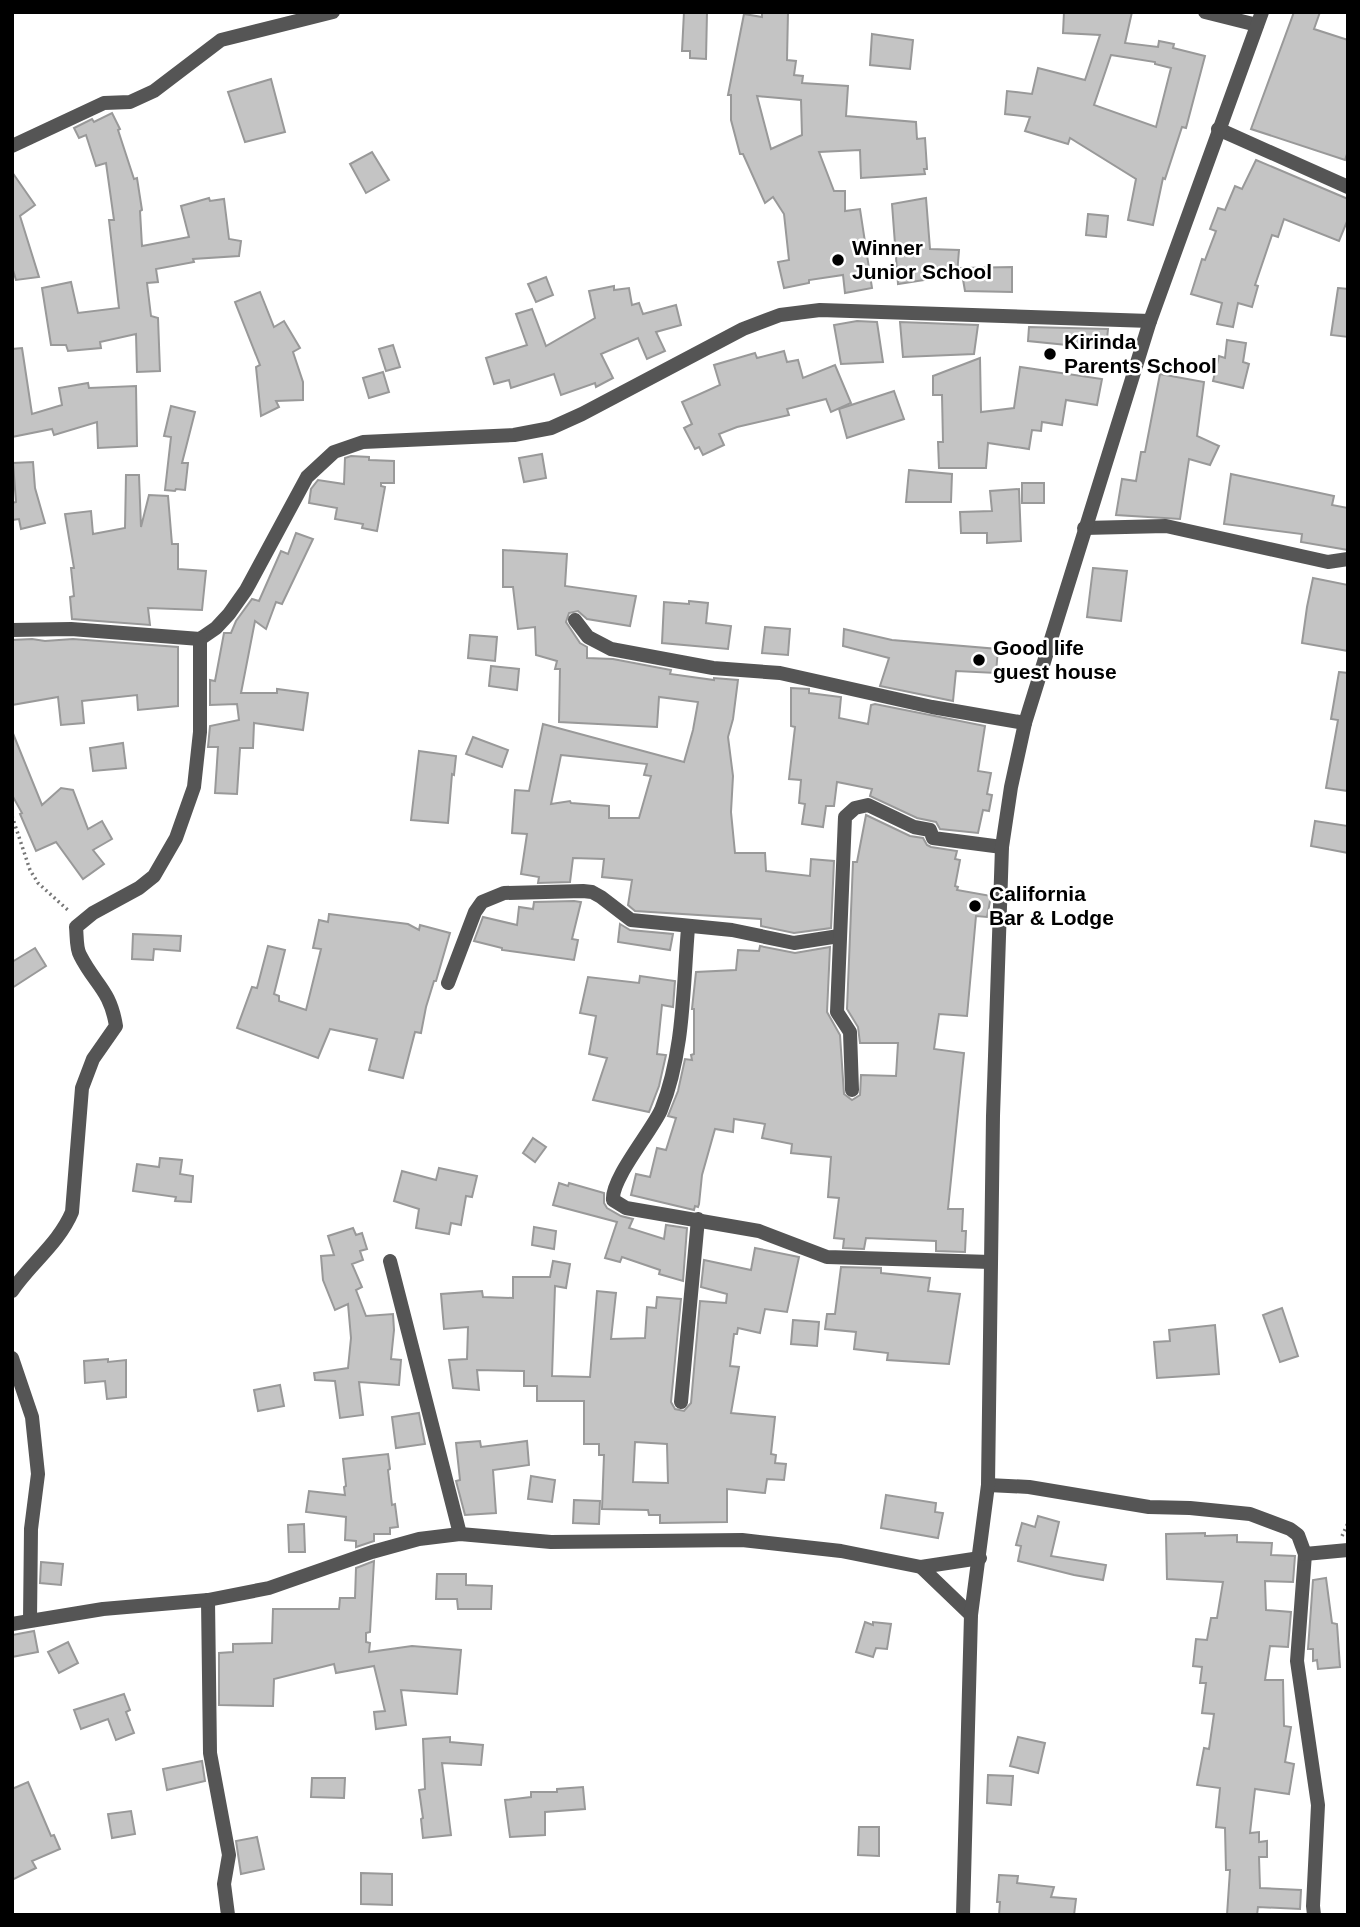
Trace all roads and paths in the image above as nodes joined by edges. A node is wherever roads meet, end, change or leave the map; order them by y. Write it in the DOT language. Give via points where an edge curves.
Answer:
graph roads {
  1 [pos="333,12"];
  2 [pos="1205,12"];
  3 [pos="1259,19"];
  4 [pos="1218,129"];
  5 [pos="12,146"];
  6 [pos="1348,187"];
  7 [pos="1150,321"];
  8 [pos="1084,527"];
  9 [pos="1348,559"];
  10 [pos="575,620"];
  11 [pos="12,630"];
  12 [pos="200,639"];
  13 [pos="1025,723"];
  14 [pos="12,816"];
  15 [pos="1002,847"];
  16 [pos="76,927"];
  17 [pos="688,928"];
  18 [pos="839,936"];
  19 [pos="448,983"];
  20 [pos="852,1090"];
  21 [pos="698,1219"];
  22 [pos="390,1261"];
  23 [pos="991,1262"];
  24 [pos="12,1291"];
  25 [pos="12,1358"];
  26 [pos="681,1402"];
  27 [pos="988,1485"];
  28 [pos="460,1534"];
  29 [pos="1348,1550"];
  30 [pos="1305,1554"];
  31 [pos="980,1558"];
  32 [pos="921,1567"];
  33 [pos="208,1600"];
  34 [pos="971,1615"];
  35 [pos="30,1620"];
  36 [pos="12,1624"];
  37 [pos="228,1915"];
  38 [pos="963,1915"];
  39 [pos="1314,1915"];
  1 -- 5 [label="street" via="221,40 155,91 130,102 104,103"];
  2 -- 3 [label="street"];
  3 -- 4 [label="street"];
  4 -- 6 [label="street"];
  4 -- 7 [label="street"];
  7 -- 8 [label="street"];
  7 -- 12 [label="street" via="820,310 780,315 743,329 551,428 514,435 363,442 334,452 307,477 246,590 216,628"];
  8 -- 9 [label="street" via="1166,526 1328,562"];
  8 -- 13 [label="street"];
  10 -- 13 [label="street" via="588,637 611,649 713,668 780,673"];
  11 -- 12 [label="street" via="71,629"];
  12 -- 16 [label="street" via="200,732 194,786 176,838 154,876"];
  13 -- 15 [label="street"];
  14 -- 16 [label="path" via="30,870 69,911"];
  15 -- 18 [label="street" via="933,838 930,830 868,805 855,808 845,817 843,830"];
  15 -- 23 [label="street"];
  16 -- 24 [label="street" via="78,953 113,1006 116,1026 93,1059 82,1088 72,1212 64,1230"];
  17 -- 18 [label="street" via="732,930 793,943"];
  17 -- 19 [label="street" via="631,920 592,892 504,893 482,902 475,912"];
  17 -- 21 [label="street" via="678,1044 666,1096 612,1194 613,1200 626,1208"];
  18 -- 20 [label="street" via="837,1012 850,1032"];
  21 -- 23 [label="street" via="759,1231 827,1257"];
  21 -- 26 [label="street"];
  22 -- 28 [label="street"];
  23 -- 27 [label="street"];
  25 -- 35 [label="street" via="32,1417 38,1474 31,1529"];
  27 -- 30 [label="street" via="1029,1487 1149,1507 1250,1514 1290,1529 1298,1535"];
  27 -- 31 [label="street"];
  28 -- 32 [label="street" via="551,1542 742,1540 841,1551"];
  28 -- 33 [label="street" via="419,1539 269,1588"];
  29 -- 30 [label="street"];
  30 -- 39 [label="street" via="1297,1661 1318,1805"];
  31 -- 32 [label="street"];
  31 -- 34 [label="street"];
  32 -- 34 [label="street"];
  33 -- 35 [label="street"];
  33 -- 37 [label="street" via="210,1753 229,1855 224,1884"];
  34 -- 38 [label="street"];
  35 -- 36 [label="street"];
}
